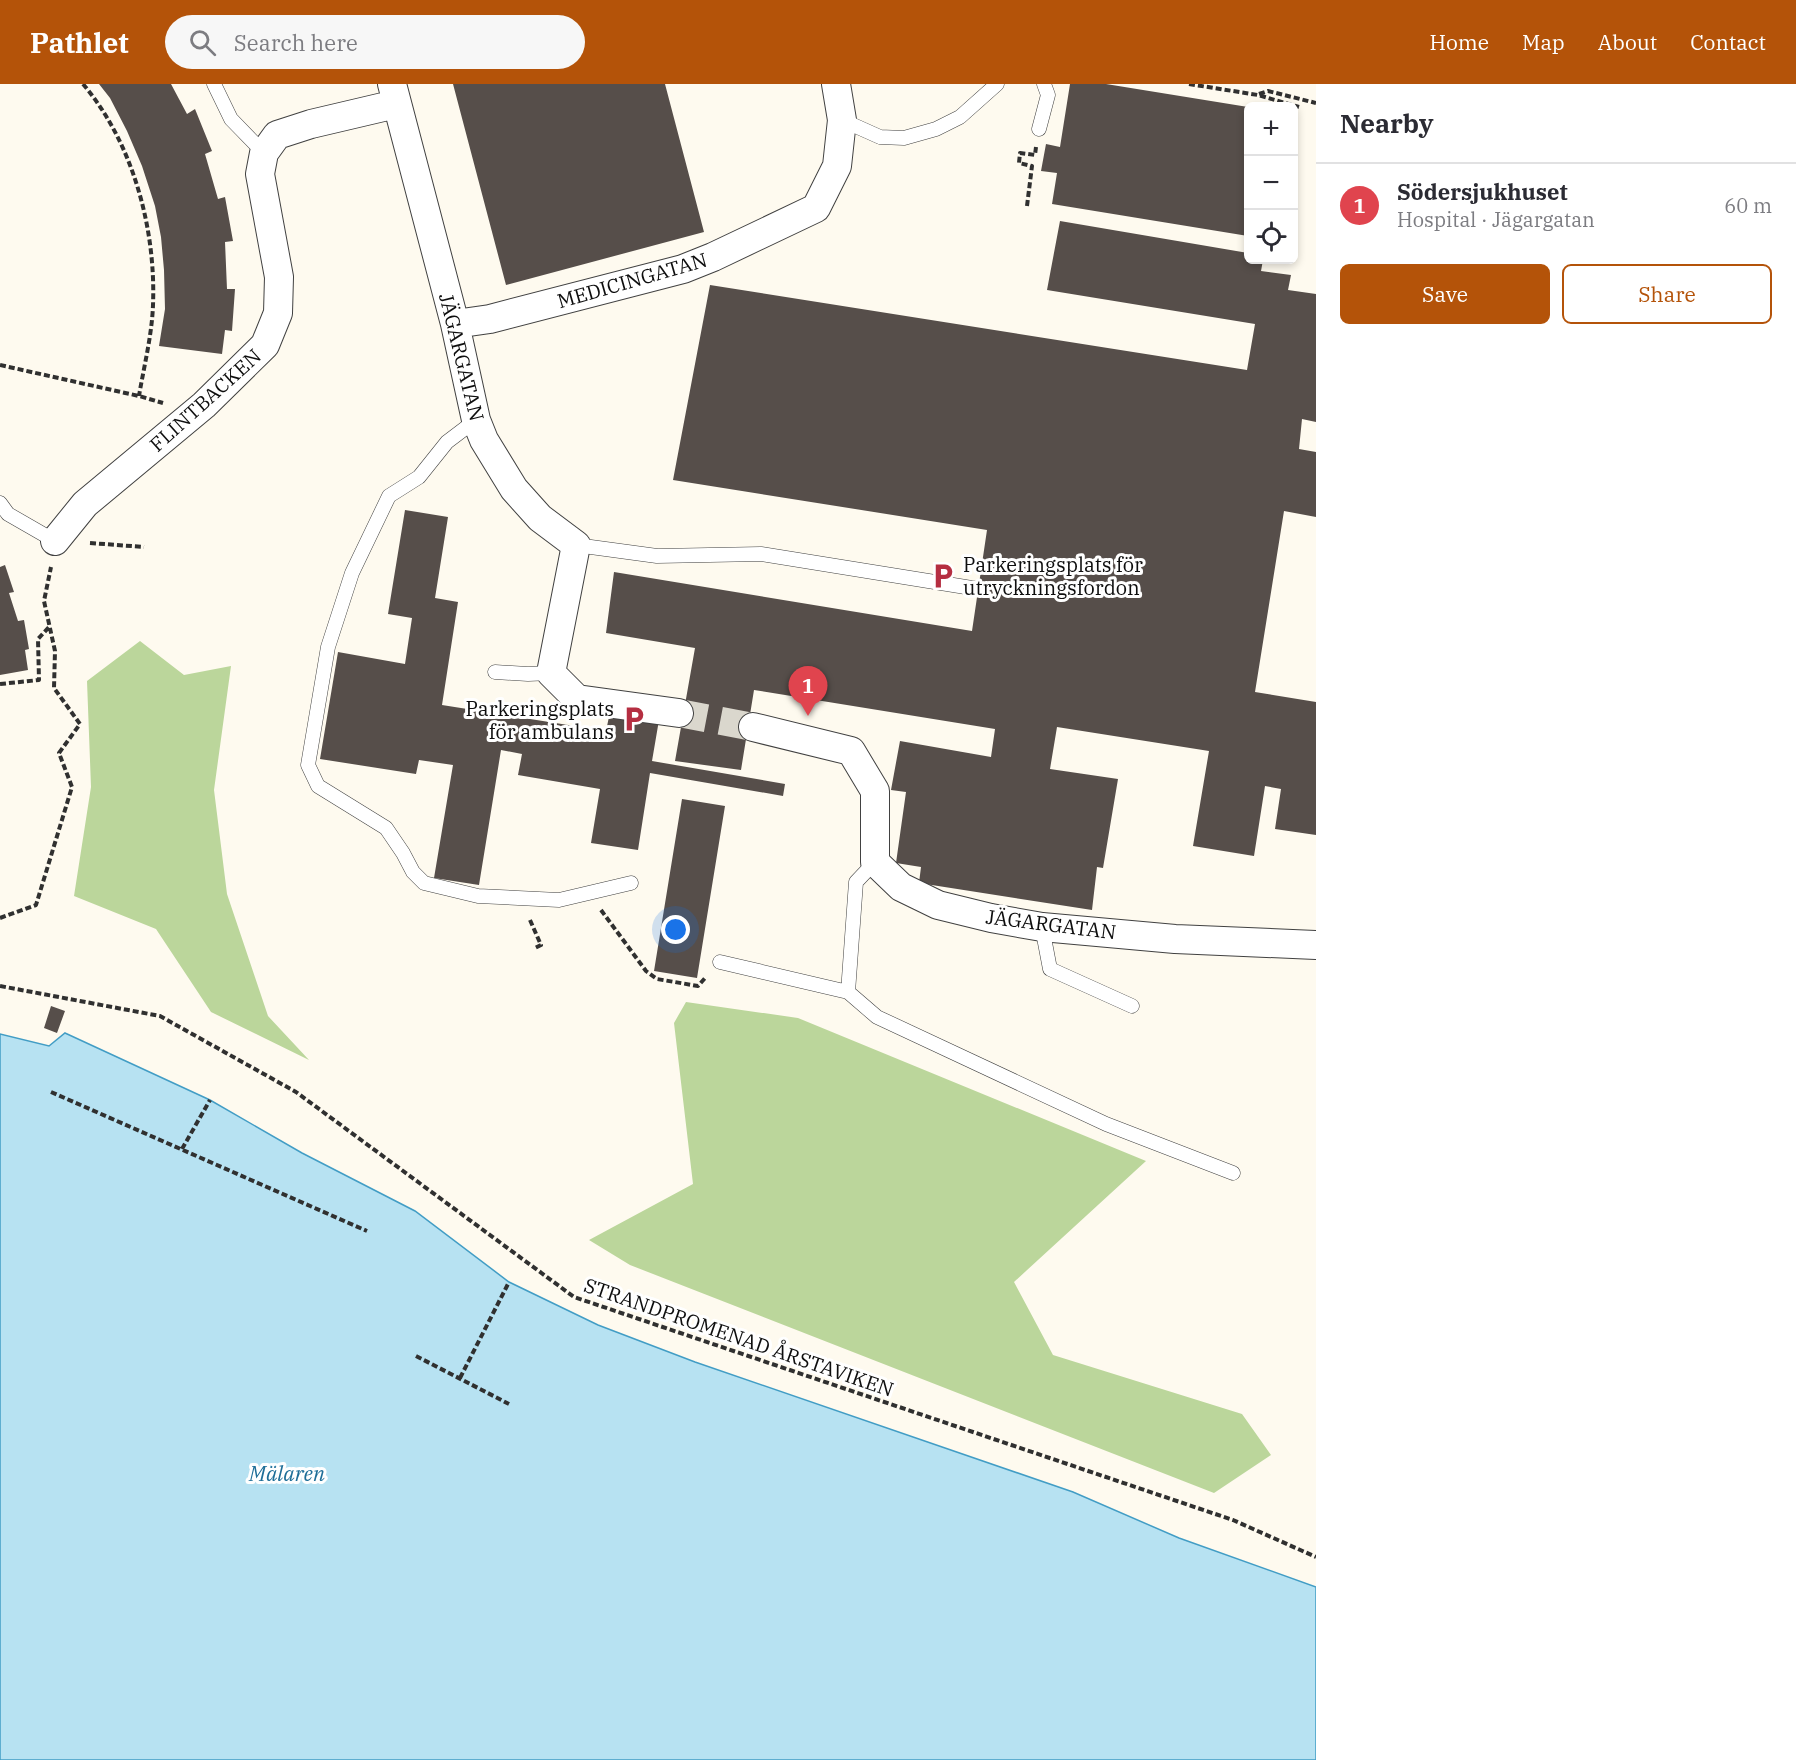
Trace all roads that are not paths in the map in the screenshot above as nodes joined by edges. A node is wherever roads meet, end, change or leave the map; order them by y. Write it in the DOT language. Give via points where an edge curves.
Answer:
graph roads {
  1 [pos="214,84"];
  2 [pos="836,84"];
  3 [pos="997,84"];
  4 [pos="1044,84"];
  5 [pos="394,94"];
  6 [pos="842,120"];
  7 [pos="1039,129"];
  8 [pos="264,153"];
  9 [pos="455,324"];
  10 [pos="476,420"];
  11 [pos="0,503"];
  12 [pos="55,541"];
  13 [pos="576,545"];
  14 [pos="978,590"];
  15 [pos="495,672"];
  16 [pos="551,673"];
  17 [pos="680,713"];
  18 [pos="753,727"];
  19 [pos="875,862"];
  20 [pos="631,883"];
  21 [pos="1042,927"];
  22 [pos="1316,945"];
  23 [pos="720,962"];
  24 [pos="848,992"];
  25 [pos="1132,1006"];
  26 [pos="1233,1173"];
  1 -- 8 [label="lane" via="231,118"];
  2 -- 6 [label="street, MEDICINGATAN"];
  3 -- 6 [label="lane" via="960,117 904,138 880,137"];
  4 -- 7 [label="lane" via="1048,95"];
  5 -- 8 [label="street" via="277,135"];
  5 -- 9 [label="street, JÄGARGATAN"];
  6 -- 9 [label="street, MEDICINGATAN" via="837,166 816,208 683,269 490,319"];
  8 -- 12 [label="street, FLINTBACKEN" via="260,174 279,278 278,313 265,345 195,413 85,504"];
  9 -- 10 [label="street, JÄGARGATAN"];
  10 -- 13 [label="street, JÄGARGATAN" via="514,489 540,518"];
  10 -- 20 [label="lane" via="447,442 419,477 389,496 352,573 328,647 308,765 318,786 386,828 424,883 478,896 559,900"];
  11 -- 12 [label="lane" via="8,514"];
  13 -- 14 [label="lane" via="657,556 761,554"];
  13 -- 16 [label="street"];
  15 -- 16 [label="lane"];
  16 -- 17 [label="street" via="577,699"];
  18 -- 19 [label="street" via="851,751 875,791"];
  19 -- 21 [label="street, JÄGARGATAN" via="901,887 938,905"];
  19 -- 24 [label="lane" via="856,882"];
  21 -- 22 [label="street, JÄGARGATAN" via="1175,939"];
  21 -- 25 [label="lane" via="1050,969"];
  23 -- 24 [label="lane"];
  24 -- 26 [label="lane" via="877,1017 1106,1124"];
}
